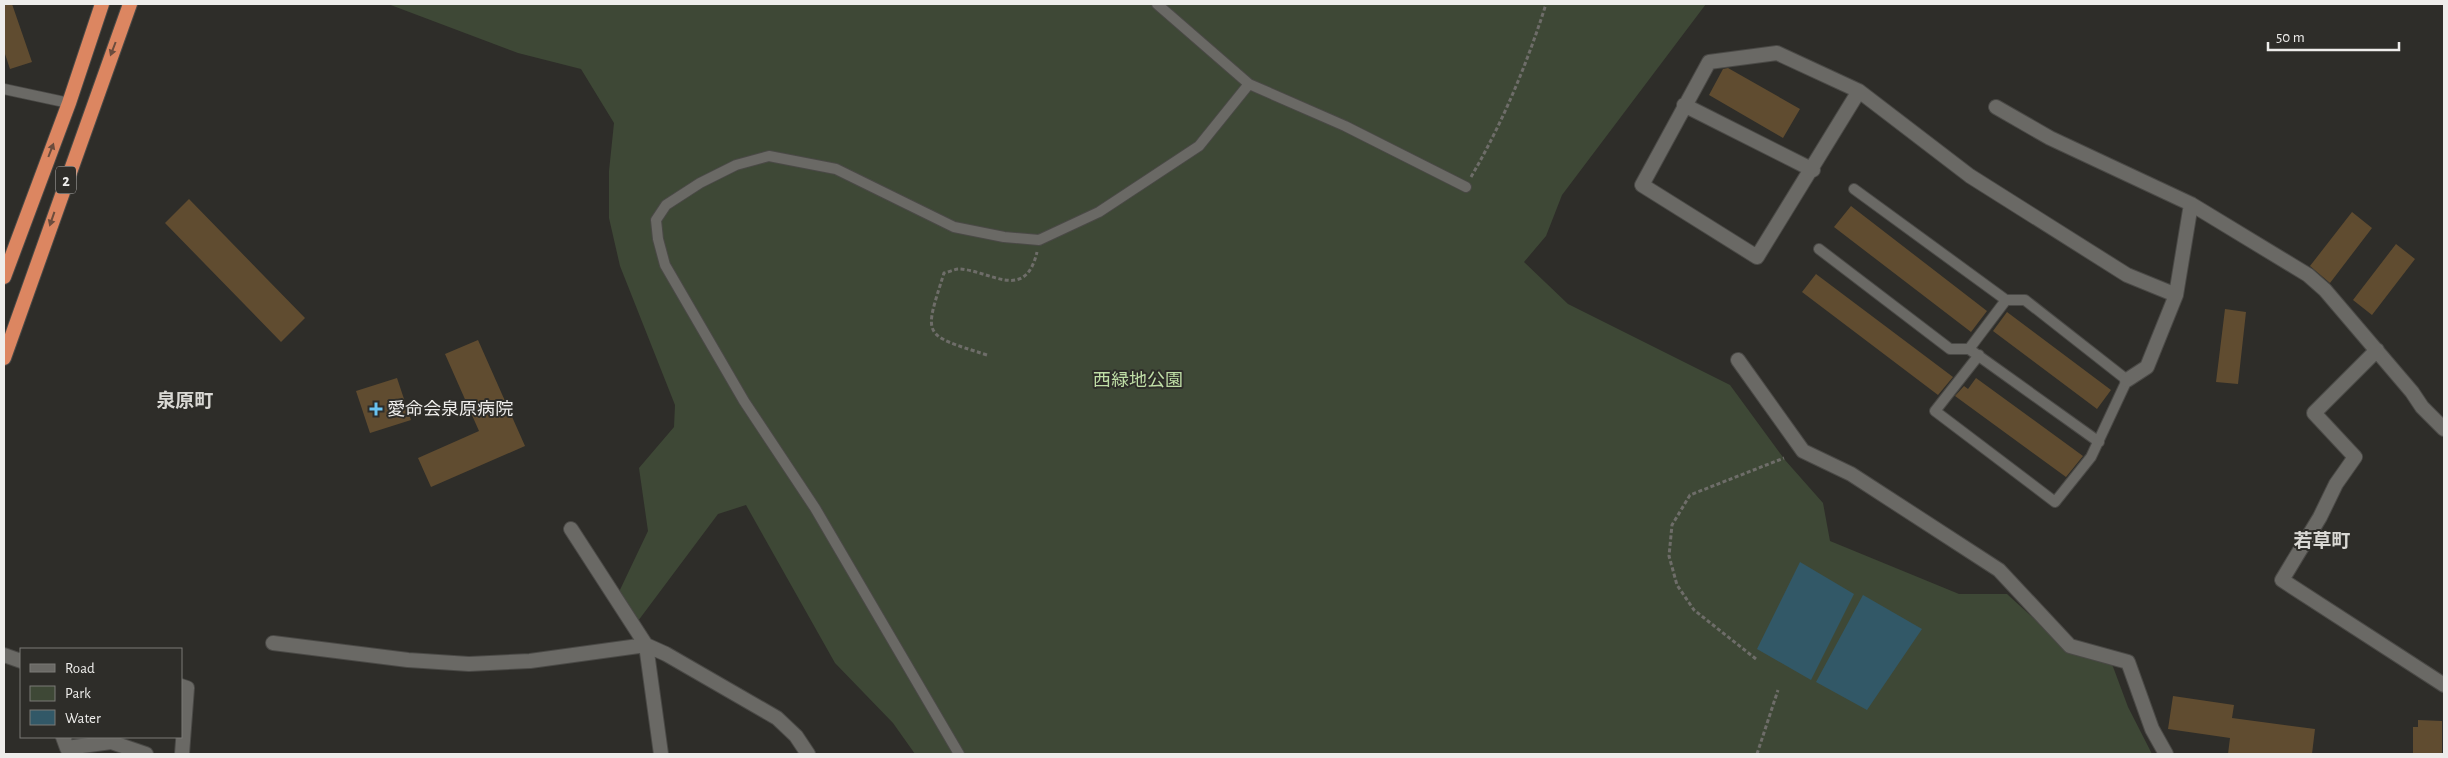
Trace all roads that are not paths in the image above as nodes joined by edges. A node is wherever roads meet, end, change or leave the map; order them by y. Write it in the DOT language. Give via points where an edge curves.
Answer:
graph roads {
  1 [pos="102,4"];
  2 [pos="130,4"];
  3 [pos="1156,4"];
  4 [pos="1249,84"];
  5 [pos="4,89"];
  6 [pos="1859,91"];
  7 [pos="69,103"];
  8 [pos="1684,105"];
  9 [pos="1996,107"];
  10 [pos="1813,170"];
  11 [pos="1466,187"];
  12 [pos="1854,189"];
  13 [pos="2191,204"];
  14 [pos="1819,249"];
  15 [pos="7,258"];
  16 [pos="4,278"];
  17 [pos="2176,295"];
  18 [pos="2006,300"];
  19 [pos="1969,349"];
  20 [pos="2377,350"];
  21 [pos="1979,355"];
  22 [pos="4,358"];
  23 [pos="1738,360"];
  24 [pos="2127,380"];
  25 [pos="2444,429"];
  26 [pos="2099,442"];
  27 [pos="571,529"];
  28 [pos="273,643"];
  29 [pos="646,645"];
  30 [pos="4,655"];
  31 [pos="20,661"];
  32 [pos="2444,685"];
  33 [pos="182,686"];
  34 [pos="63,738"];
  35 [pos="146,754"];
  36 [pos="182,754"];
  37 [pos="661,754"];
  38 [pos="808,754"];
  39 [pos="959,754"];
  40 [pos="2166,754"];
  1 -- 7 [label="highway, 2"];
  2 -- 22 [label="highway, 2, one-way"];
  3 -- 4 [label="lane"];
  4 -- 11 [label="lane" via="1345,126"];
  4 -- 39 [label="lane" via="1199,146 1099,212 1039,240 954,228 836,169 768,156 736,165 700,183 666,204 656,220 666,265 744,401 815,508"];
  5 -- 7 [label="lane"];
  6 -- 8 [label="street" via="1777,54 1709,62"];
  6 -- 10 [label="street"];
  6 -- 17 [label="street" via="1970,176 2127,275"];
  15 -- 7 [label="highway, 2, one-way"];
  8 -- 10 [label="street"];
  8 -- 10 [label="street" via="1642,185 1757,257"];
  9 -- 13 [label="street" via="2050,138"];
  12 -- 18 [label="lane"];
  13 -- 17 [label="street"];
  13 -- 20 [label="street" via="2308,275 2326,290"];
  14 -- 19 [label="lane" via="1950,349"];
  15 -- 16 [label="highway, 2"];
  17 -- 24 [label="street" via="2147,367"];
  18 -- 19 [label="lane"];
  18 -- 24 [label="lane" via="2025,300"];
  19 -- 21 [label="lane"];
  20 -- 25 [label="street"];
  20 -- 32 [label="street" via="2314,413 2355,457 2336,484 2282,580"];
  21 -- 26 [label="lane"];
  21 -- 26 [label="lane" via="1935,412 2055,502"];
  23 -- 40 [label="street" via="1803,451 1851,474 1999,570 2070,646 2128,662 2152,729"];
  24 -- 26 [label="lane"];
  27 -- 29 [label="street"];
  28 -- 29 [label="street" via="408,660 469,664 530,661"];
  29 -- 37 [label="street"];
  29 -- 38 [label="street" via="777,718 796,736"];
  30 -- 31 [label="street"];
  33 -- 36 [label="street" via="187,688"];
  34 -- 35 [label="street" via="66,748 110,742"];
}
